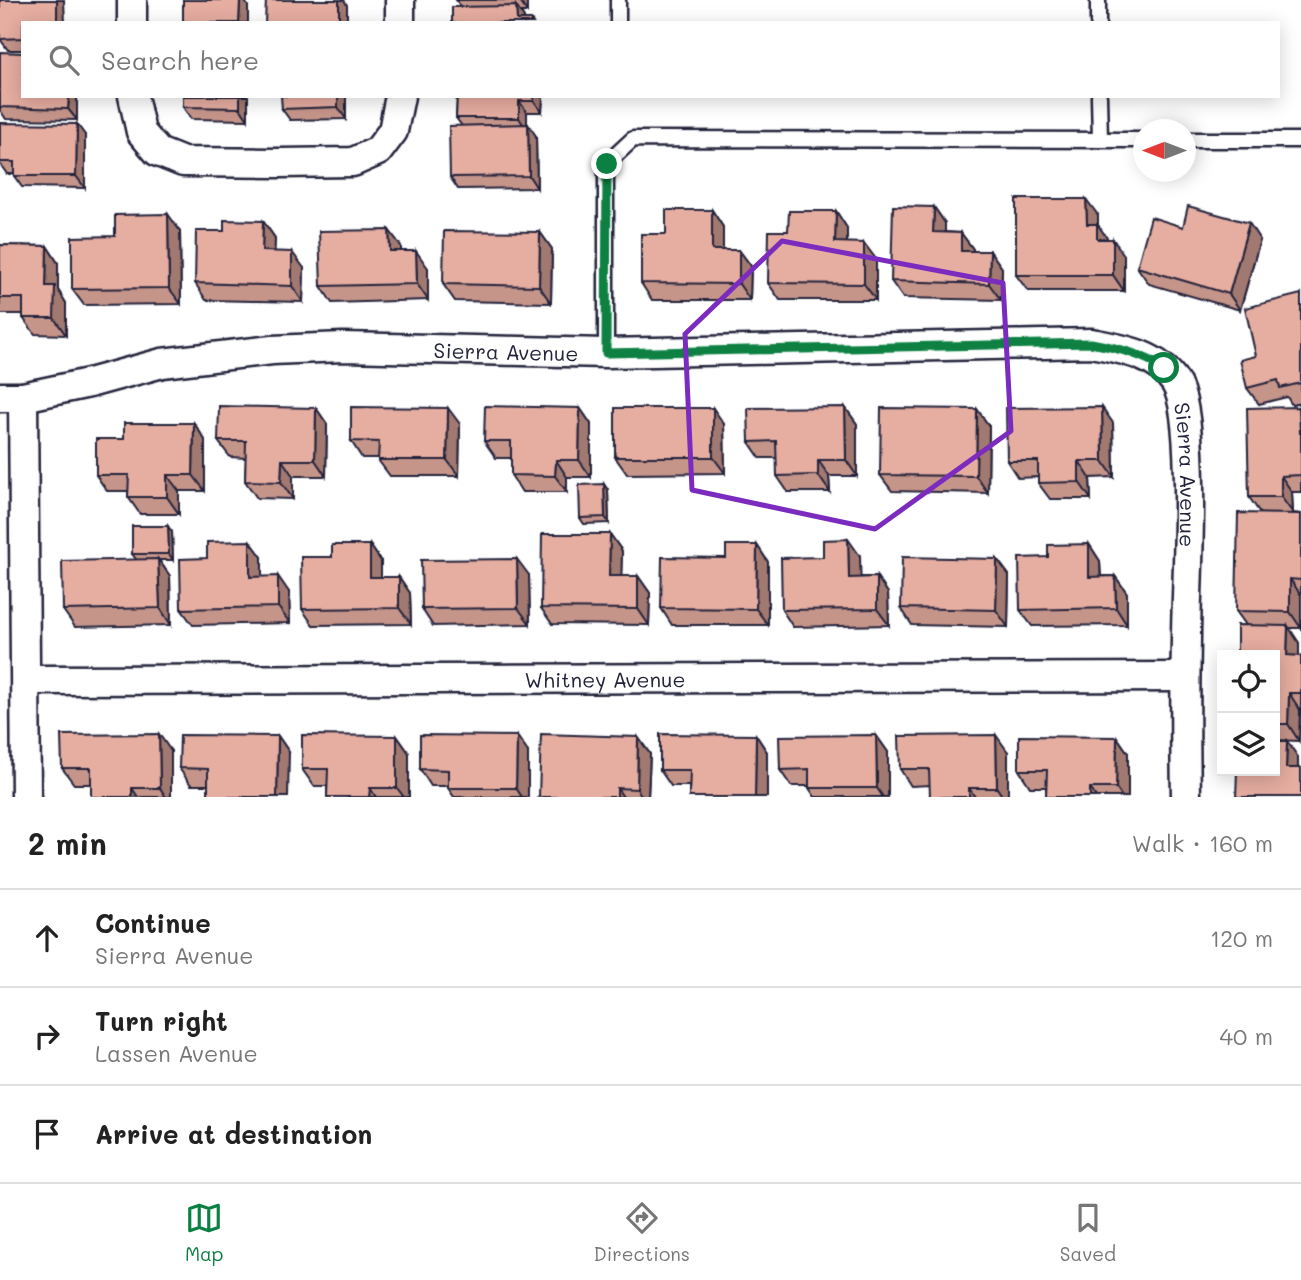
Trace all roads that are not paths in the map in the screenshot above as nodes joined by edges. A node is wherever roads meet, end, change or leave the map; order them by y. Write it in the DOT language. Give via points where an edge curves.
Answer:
graph roads {
  1 [pos="132,0"];
  2 [pos="400,0"];
  3 [pos="618,0"];
  4 [pos="1098,0"];
  5 [pos="132,21"];
  6 [pos="400,21"];
  7 [pos="618,21"];
  8 [pos="1098,21"];
  9 [pos="133,98"];
  10 [pos="400,98"];
  11 [pos="1099,98"];
  12 [pos="1100,140"];
  13 [pos="1133,140"];
  14 [pos="1196,140"];
  15 [pos="1301,140"];
  16 [pos="606,353"];
  17 [pos="12,397"];
  18 [pos="1185,677"];
  19 [pos="26,680"];
  20 [pos="26,797"];
  21 [pos="1186,797"];
  1 -- 5 [label="street"];
  2 -- 6 [label="street"];
  3 -- 7 [label="lane"];
  4 -- 8 [label="lane"];
  9 -- 10 [label="street" via="141,132 158,152 183,162 280,163 353,162 378,151 393,131"];
  11 -- 12 [label="lane"];
  12 -- 13 [label="lane"];
  12 -- 16 [label="lane" via="633,139 607,164"];
  14 -- 15 [label="lane"];
  16 -- 17 [label="street, Sierra Avenue" via="272,349 162,363"];
  16 -- 18 [label="street, Sierra Avenue" via="1091,343 1145,357 1175,381 1186,409"];
  17 -- 19 [label="street"];
  18 -- 19 [label="street, Whitney Avenue"];
  18 -- 21 [label="street, Sierra Avenue"];
  19 -- 20 [label="street"];
}
